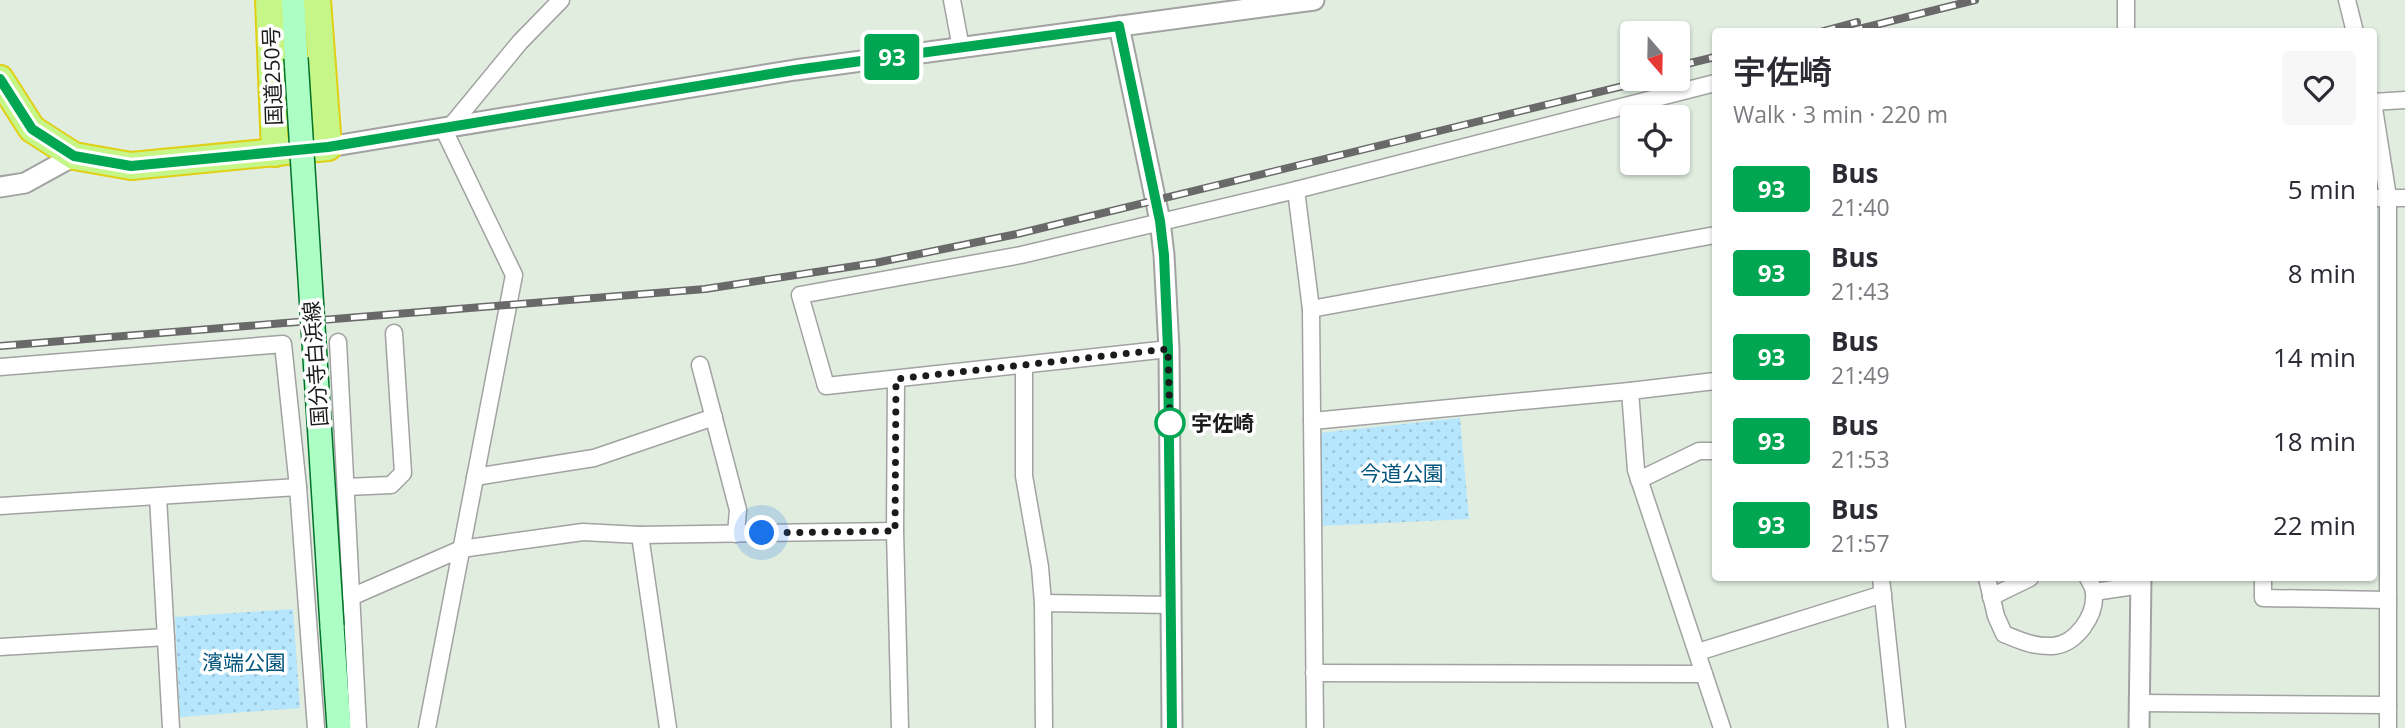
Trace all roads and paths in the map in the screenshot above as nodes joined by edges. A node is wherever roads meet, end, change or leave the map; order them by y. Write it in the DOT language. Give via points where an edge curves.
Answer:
graph roads {
  1 [pos="270,0"];
  2 [pos="293,0"];
  3 [pos="317,0"];
  4 [pos="561,0"];
  5 [pos="952,0"];
  6 [pos="1314,0"];
  7 [pos="2126,0"];
  8 [pos="2347,0"];
  9 [pos="1119,26"];
  10 [pos="2126,28"];
  11 [pos="2354,28"];
  12 [pos="961,48"];
  13 [pos="0,79"];
  14 [pos="1712,84"];
  15 [pos="2405,100"];
  16 [pos="2377,102"];
  17 [pos="2377,126"];
  18 [pos="447,127"];
  19 [pos="328,147"];
  20 [pos="275,153"];
  21 [pos="74,156"];
  22 [pos="0,187"];
  23 [pos="1296,190"];
  24 [pos="2389,198"];
  25 [pos="1160,221"];
  26 [pos="1712,236"];
  27 [pos="1311,309"];
  28 [pos="394,333"];
  29 [pos="338,342"];
  30 [pos="1168,349"];
  31 [pos="701,365"];
  32 [pos="1024,365"];
  33 [pos="0,367"];
  34 [pos="896,379"];
  35 [pos="1712,381"];
  36 [pos="1630,391"];
  37 [pos="714,417"];
  38 [pos="1312,421"];
  39 [pos="1712,451"];
  40 [pos="475,477"];
  41 [pos="2381,477"];
  42 [pos="1639,480"];
  43 [pos="298,487"];
  44 [pos="346,487"];
  45 [pos="158,497"];
  46 [pos="0,506"];
  47 [pos="895,531"];
  48 [pos="736,534"];
  49 [pos="640,535"];
  50 [pos="2397,536"];
  51 [pos="461,549"];
  52 [pos="1988,581"];
  53 [pos="2024,581"];
  54 [pos="2141,581"];
  55 [pos="2263,581"];
  56 [pos="2091,585"];
  57 [pos="1882,586"];
  58 [pos="351,597"];
  59 [pos="1991,597"];
  60 [pos="2388,600"];
  61 [pos="1043,603"];
  62 [pos="1172,605"];
  63 [pos="166,637"];
  64 [pos="0,648"];
  65 [pos="1698,652"];
  66 [pos="1314,673"];
  67 [pos="1704,674"];
  68 [pos="2394,701"];
  69 [pos="2138,703"];
  70 [pos="171,728"];
  71 [pos="316,728"];
  72 [pos="339,728"];
  73 [pos="358,728"];
  74 [pos="426,728"];
  75 [pos="668,728"];
  76 [pos="900,728"];
  77 [pos="1044,728"];
  78 [pos="1172,728"];
  79 [pos="1315,728"];
  80 [pos="1722,728"];
  81 [pos="1897,728"];
  82 [pos="2139,728"];
  83 [pos="2388,728"];
  1 -- 20 [label="highway, 国道250号"];
  2 -- 72 [label="main road, 国分寺白浜線, bridge"];
  3 -- 19 [label="highway"];
  4 -- 18 [label="street"];
  5 -- 12 [label="street"];
  6 -- 9 [label="street"];
  7 -- 10 [label="street"];
  8 -- 11 [label="street"];
  9 -- 12 [label="street"];
  9 -- 25 [label="street"];
  12 -- 18 [label="street"];
  13 -- 21 [label="highway, 国道250号" via="32,129"];
  14 -- 23 [label="street"];
  15 -- 16 [label="street"];
  17 -- 24 [label="street"];
  18 -- 19 [label="street"];
  18 -- 40 [label="street" via="514,275"];
  19 -- 20 [label="highway, 国道250号"];
  20 -- 21 [label="highway, 国道250号" via="131,166"];
  21 -- 22 [label="street" via="25,183"];
  23 -- 25 [label="street"];
  23 -- 27 [label="street"];
  24 -- 41 [label="street"];
  25 -- 30 [label="street"];
  25 -- 34 [label="street" via="1021,255 800,295 826,386"];
  26 -- 27 [label="street"];
  27 -- 38 [label="street"];
  28 -- 44 [label="street" via="403,473 391,485"];
  29 -- 44 [label="street"];
  30 -- 32 [label="street"];
  30 -- 62 [label="street"];
  31 -- 37 [label="street"];
  32 -- 34 [label="street"];
  32 -- 61 [label="street" via="1024,476"];
  33 -- 43 [label="street" via="283,344"];
  34 -- 47 [label="street"];
  35 -- 36 [label="street"];
  36 -- 38 [label="street"];
  36 -- 42 [label="street"];
  37 -- 40 [label="street" via="594,458"];
  37 -- 48 [label="street" via="738,510"];
  38 -- 66 [label="street"];
  39 -- 42 [label="street" via="1699,451"];
  40 -- 51 [label="street"];
  41 -- 50 [label="street"];
  42 -- 65 [label="street"];
  43 -- 45 [label="street"];
  43 -- 71 [label="street"];
  44 -- 58 [label="street"];
  45 -- 46 [label="street"];
  45 -- 63 [label="street"];
  47 -- 48 [label="street"];
  47 -- 76 [label="street"];
  48 -- 49 [label="street"];
  49 -- 51 [label="street" via="583,532"];
  49 -- 75 [label="street"];
  50 -- 60 [label="street"];
  51 -- 58 [label="street"];
  51 -- 74 [label="street"];
  52 -- 59 [label="street"];
  53 -- 59 [label="street"];
  54 -- 56 [label="street"];
  54 -- 69 [label="street"];
  55 -- 60 [label="street" via="2263,598"];
  56 -- 59 [label="street" via="2090,618 2074,636 2056,646 2030,645 2004,634"];
  57 -- 65 [label="street"];
  57 -- 81 [label="street"];
  58 -- 73 [label="street"];
  60 -- 68 [label="street"];
  61 -- 62 [label="street"];
  61 -- 77 [label="street"];
  62 -- 78 [label="street"];
  63 -- 64 [label="street"];
  63 -- 70 [label="street"];
  65 -- 67 [label="street"];
  66 -- 67 [label="street"];
  66 -- 79 [label="street"];
  67 -- 80 [label="street"];
  68 -- 69 [label="street"];
  68 -- 83 [label="street"];
  69 -- 82 [label="street"];
}
